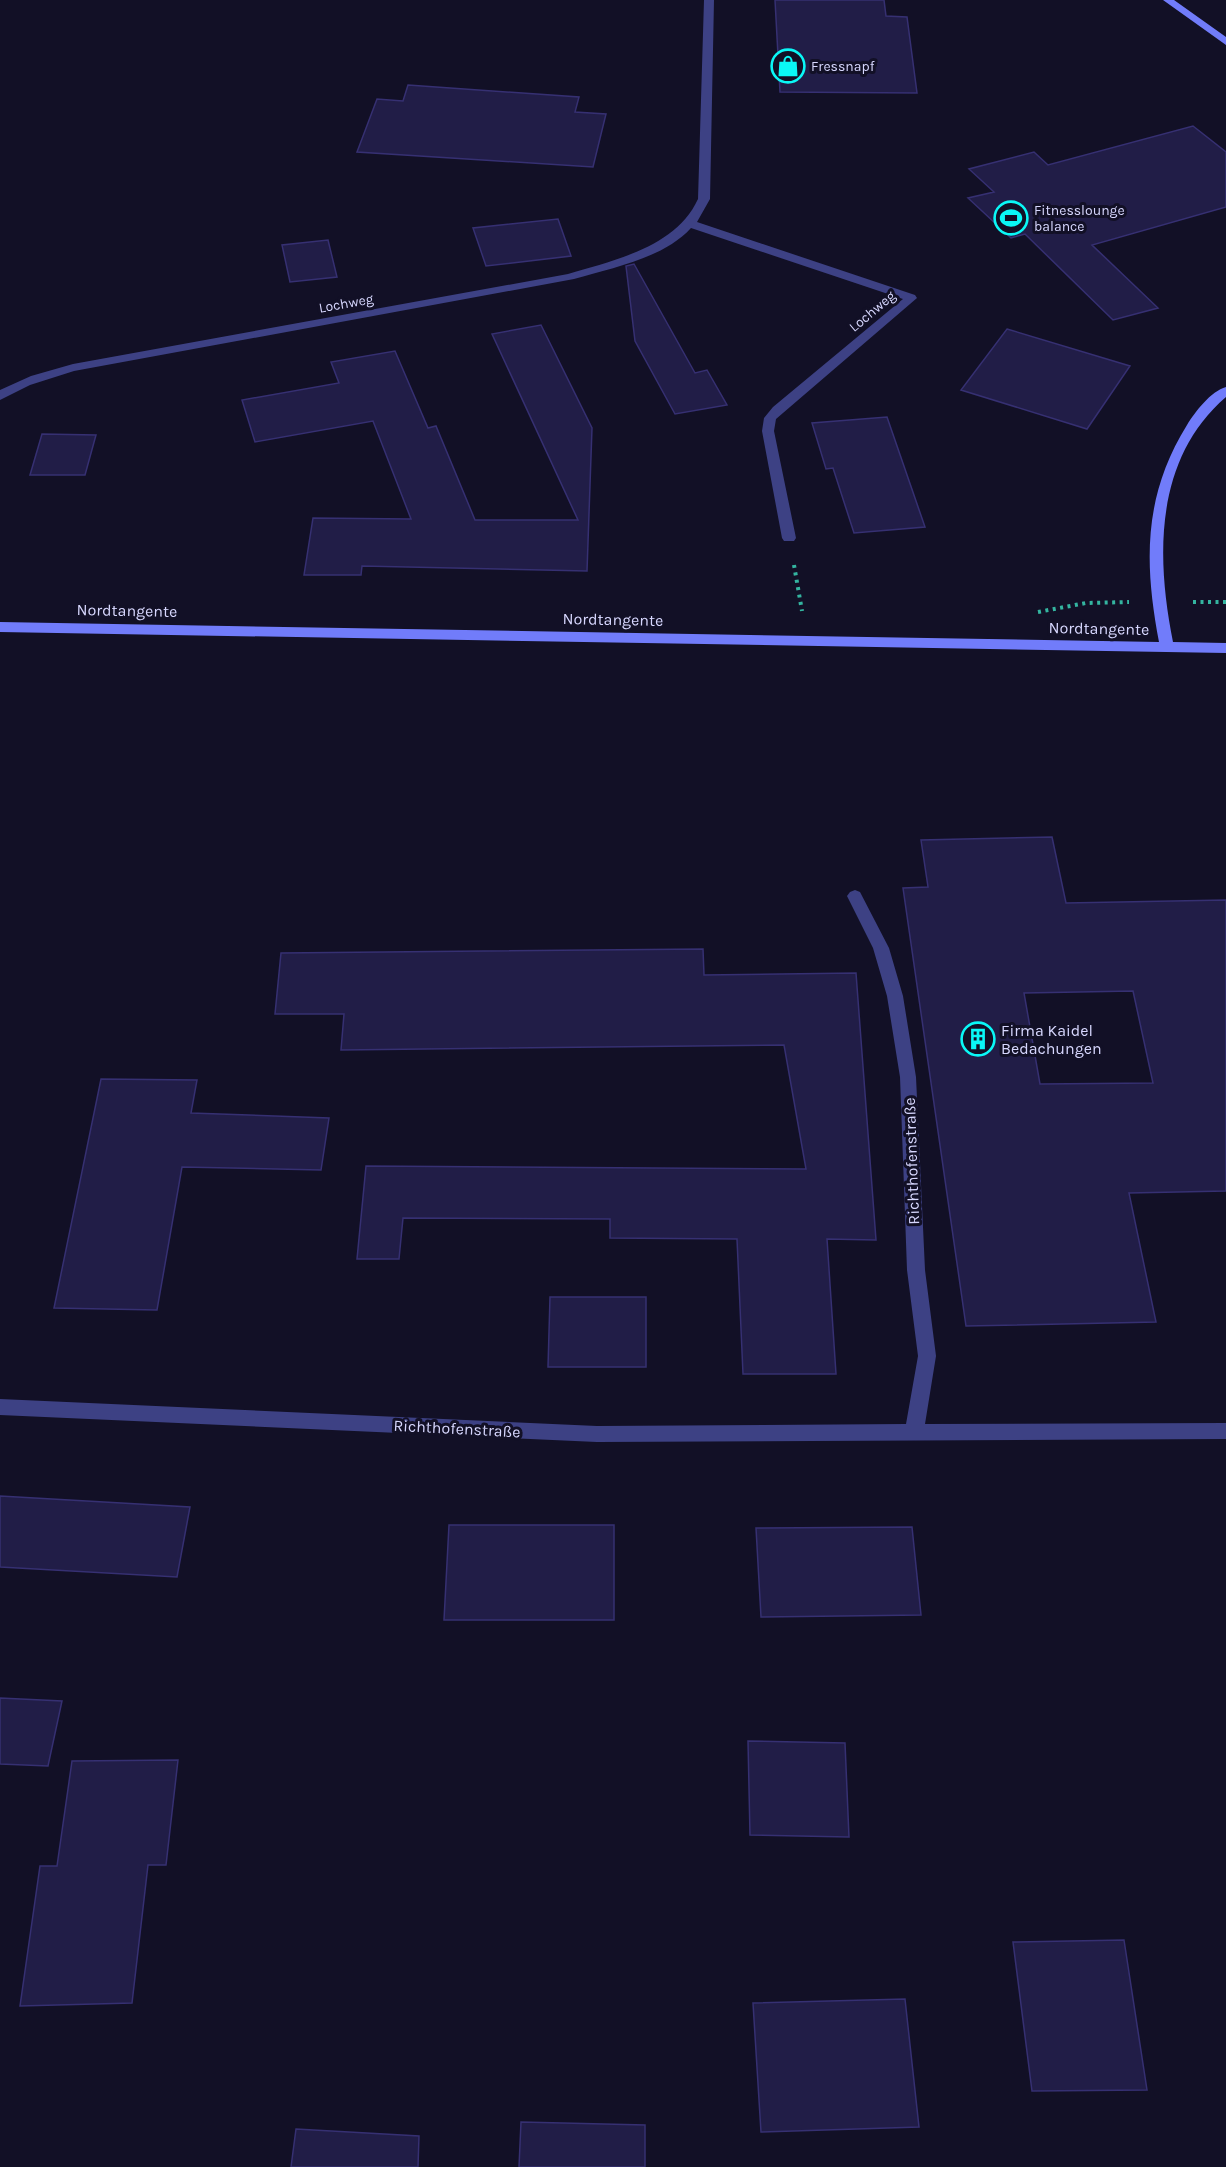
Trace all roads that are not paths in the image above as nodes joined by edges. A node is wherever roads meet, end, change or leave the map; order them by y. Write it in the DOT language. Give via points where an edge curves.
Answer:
graph roads {
  1 [pos="709,0"];
  2 [pos="1168,0"];
  3 [pos="1226,42"];
  4 [pos="692,224"];
  5 [pos="1226,391"];
  6 [pos="0,396"];
  7 [pos="789,538"];
  8 [pos="0,627"];
  9 [pos="1167,647"];
  10 [pos="1226,648"];
  11 [pos="855,896"];
  12 [pos="0,1407"];
  13 [pos="1226,1431"];
  14 [pos="914,1433"];
  1 -- 4 [label="street" via="704,199"];
  2 -- 3 [label="main road"];
  4 -- 6 [label="street, Lochweg" via="624,261 570,277 73,368 38,378"];
  4 -- 7 [label="street, Lochweg" via="911,298 770,418 768,431"];
  5 -- 9 [label="main road" via="1200,414 1176,455 1161,497 1154,569"];
  8 -- 9 [label="main road, Nordtangente"];
  9 -- 10 [label="main road, Nordtangente"];
  11 -- 14 [label="street, Richthofenstraße" via="881,948 895,996 908,1077 916,1270 927,1356"];
  12 -- 14 [label="street, Richthofenstraße" via="597,1434"];
  13 -- 14 [label="street, Richthofenstraße"];
}
